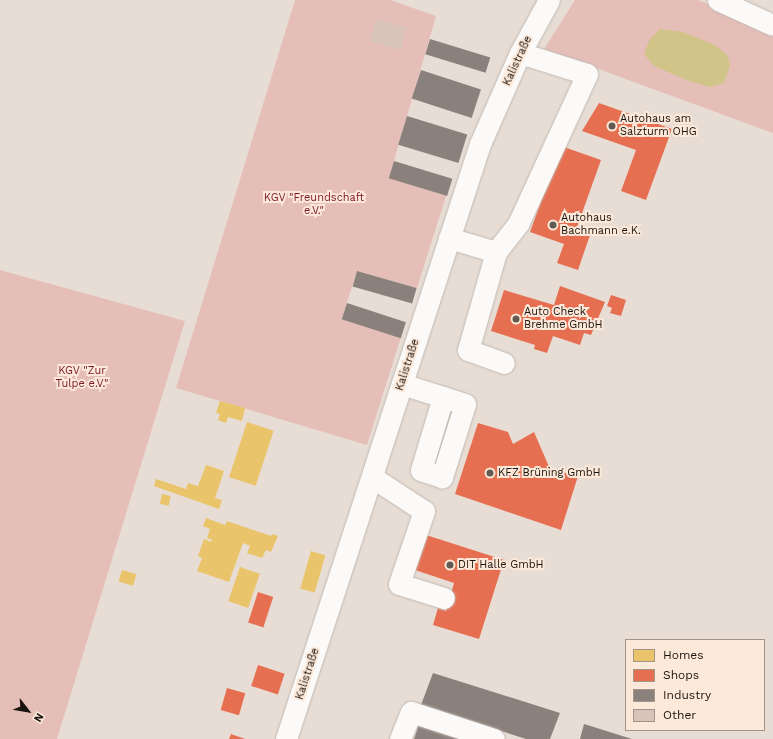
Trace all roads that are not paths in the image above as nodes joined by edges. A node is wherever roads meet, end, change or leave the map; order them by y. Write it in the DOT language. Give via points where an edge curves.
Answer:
graph roads {
  1 [pos="549,0"];
  2 [pos="718,0"];
  3 [pos="773,25"];
  4 [pos="520,53"];
  5 [pos="449,238"];
  6 [pos="496,252"];
  7 [pos="504,363"];
  8 [pos="402,384"];
  9 [pos="443,397"];
  10 [pos="372,477"];
  11 [pos="444,598"];
  12 [pos="286,739"];
  13 [pos="400,739"];
  14 [pos="494,739"];
  1 -- 4 [label="street, Kalistraße"];
  2 -- 3 [label="street"];
  4 -- 5 [label="street, Kalistraße" via="480,144"];
  4 -- 6 [label="street" via="587,74 518,224"];
  5 -- 6 [label="street"];
  5 -- 8 [label="street, Kalistraße"];
  6 -- 7 [label="street" via="468,350"];
  8 -- 9 [label="street"];
  8 -- 10 [label="street, Kalistraße"];
  10 -- 11 [label="street" via="424,511 399,584"];
  10 -- 12 [label="street, Kalistraße"];
  13 -- 14 [label="street" via="411,712"];
}
